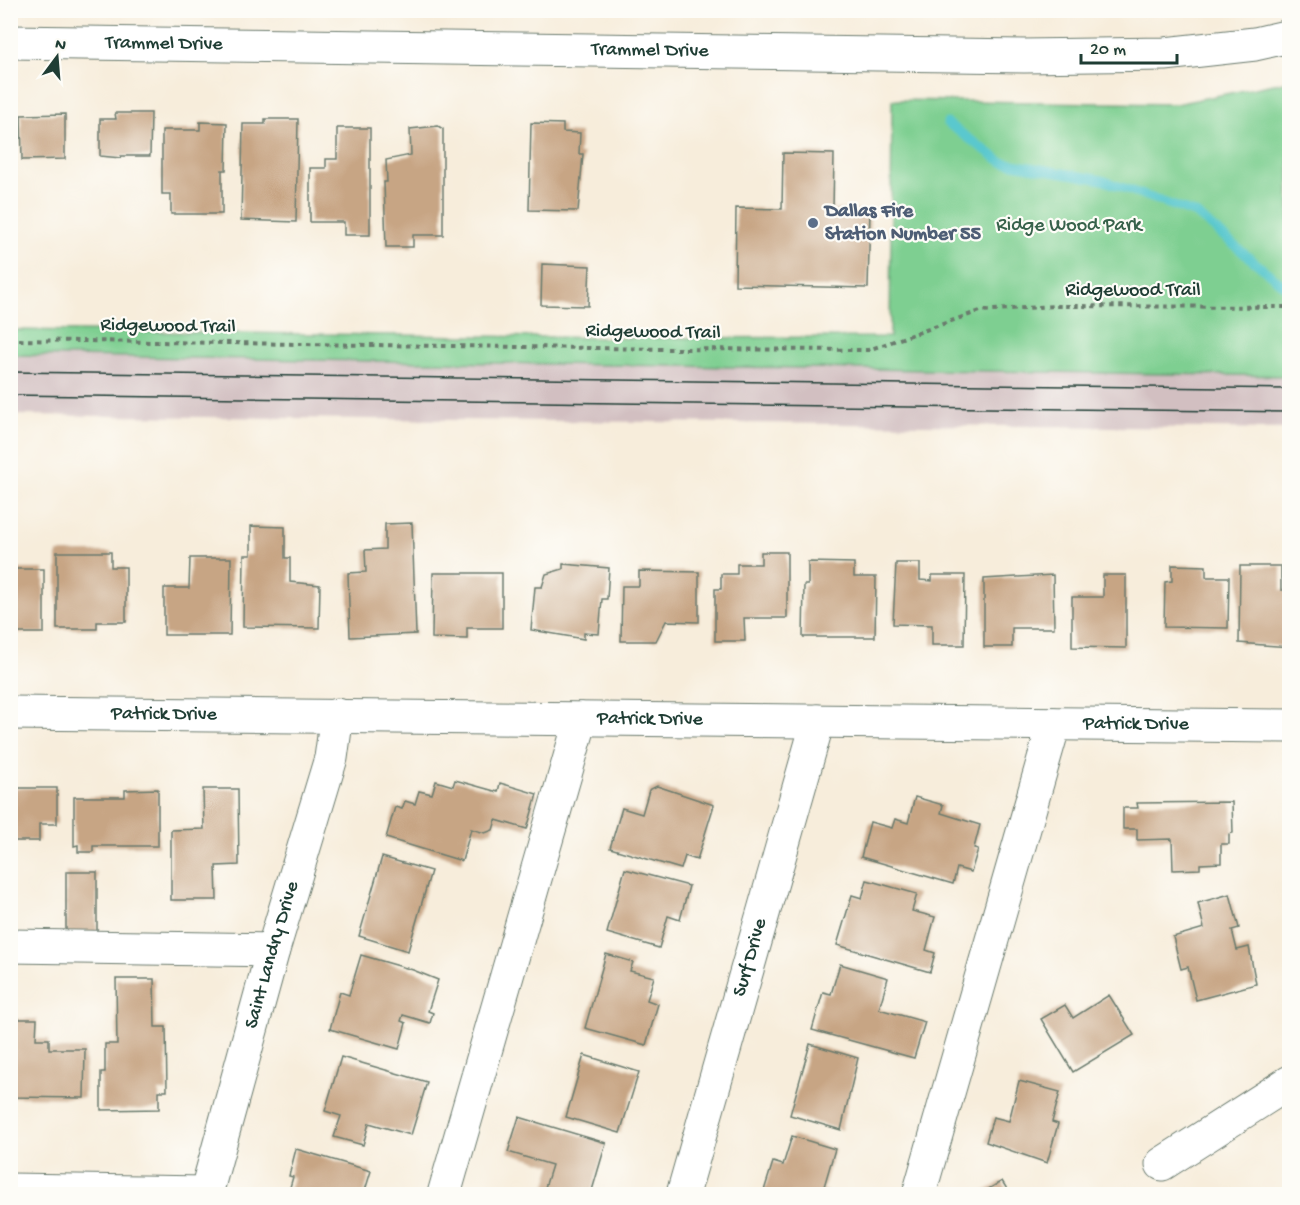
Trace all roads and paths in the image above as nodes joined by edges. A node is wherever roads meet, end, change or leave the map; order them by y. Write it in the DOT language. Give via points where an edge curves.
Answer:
graph roads {
  1 [pos="1290,36"];
  2 [pos="10,42"];
  3 [pos="1290,307"];
  4 [pos="10,340"];
  5 [pos="10,713"];
  6 [pos="337,715"];
  7 [pos="581,719"];
  8 [pos="818,721"];
  9 [pos="1054,724"];
  10 [pos="1290,726"];
  11 [pos="10,946"];
  12 [pos="273,950"];
  13 [pos="1290,1082"];
  14 [pos="1162,1164"];
  15 [pos="10,1190"];
  16 [pos="206,1194"];
  17 [pos="444,1194"];
  18 [pos="683,1194"];
  19 [pos="919,1194"];
  1 -- 2 [label="street, Trammel Drive" via="1165,54 1024,56"];
  3 -- 4 [label="path, Ridgewood Trail" via="1055,306 980,311 868,350"];
  5 -- 6 [label="street, Patrick Drive"];
  6 -- 7 [label="street, Patrick Drive"];
  6 -- 12 [label="street, Saint Landry Drive" via="331,758"];
  7 -- 8 [label="street, Patrick Drive"];
  7 -- 17 [label="street"];
  8 -- 9 [label="street, Patrick Drive"];
  8 -- 18 [label="street, Surf Drive"];
  9 -- 10 [label="street, Patrick Drive"];
  9 -- 19 [label="street"];
  11 -- 12 [label="street"];
  12 -- 16 [label="street, Saint Landry Drive"];
  13 -- 14 [label="street"];
  15 -- 16 [label="street"];
}
